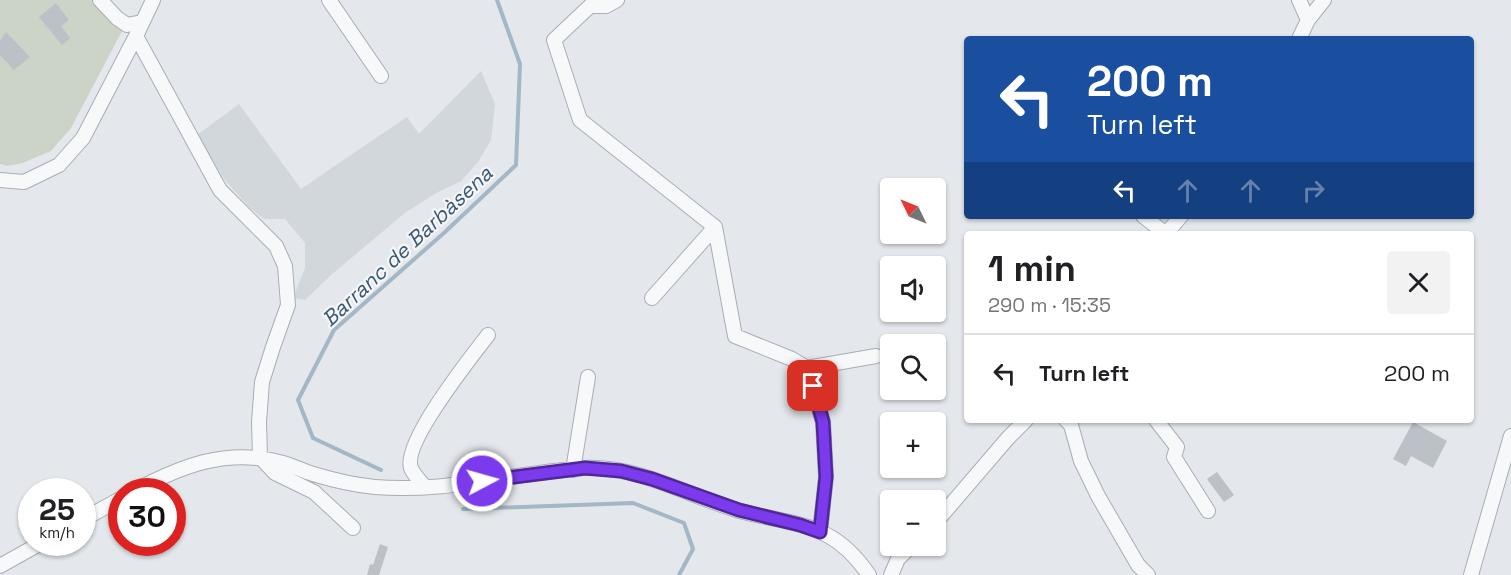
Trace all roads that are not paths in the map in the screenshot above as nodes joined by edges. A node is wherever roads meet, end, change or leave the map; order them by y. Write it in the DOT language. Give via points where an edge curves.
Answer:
graph roads {
  1 [pos="100,0"];
  2 [pos="153,0"];
  3 [pos="329,0"];
  4 [pos="616,0"];
  5 [pos="1299,0"];
  6 [pos="1324,0"];
  7 [pos="1308,20"];
  8 [pos="142,22"];
  9 [pos="136,36"];
  10 [pos="1300,36"];
  11 [pos="381,76"];
  12 [pos="0,180"];
  13 [pos="1147,219"];
  14 [pos="1178,219"];
  15 [pos="715,227"];
  16 [pos="1162,231"];
  17 [pos="1168,231"];
  18 [pos="652,298"];
  19 [pos="488,335"];
  20 [pos="876,356"];
  21 [pos="807,369"];
  22 [pos="588,377"];
  23 [pos="1023,423"];
  24 [pos="1069,423"];
  25 [pos="1158,423"];
  26 [pos="1511,436"];
  27 [pos="260,457"];
  28 [pos="573,470"];
  29 [pos="162,478"];
  30 [pos="425,487"];
  31 [pos="946,510"];
  32 [pos="1208,511"];
  33 [pos="353,528"];
  34 [pos="820,532"];
  35 [pos="18,556"];
  36 [pos="901,556"];
  37 [pos="0,566"];
  38 [pos="870,575"];
  39 [pos="891,575"];
  40 [pos="1148,575"];
  41 [pos="1471,575"];
  1 -- 8 [label="street" via="127,25"];
  2 -- 8 [label="street"];
  3 -- 11 [label="street"];
  4 -- 15 [label="street" via="606,6 590,6 554,40 580,120"];
  5 -- 7 [label="street"];
  6 -- 7 [label="street"];
  7 -- 10 [label="street"];
  8 -- 9 [label="street"];
  9 -- 12 [label="street" via="83,138 58,165 24,182"];
  9 -- 27 [label="street" via="220,190 276,246 285,266 288,305 262,382"];
  13 -- 16 [label="street"];
  14 -- 17 [label="street"];
  15 -- 18 [label="street"];
  15 -- 21 [label="street" via="735,336"];
  19 -- 30 [label="street" via="457,375 410,452 411,468"];
  20 -- 21 [label="street"];
  21 -- 34 [label="street" via="823,422 826,477"];
  22 -- 28 [label="street"];
  23 -- 31 [label="street"];
  24 -- 40 [label="street" via="1098,496 1138,565"];
  25 -- 32 [label="street" via="1177,447 1174,457"];
  26 -- 41 [label="street"];
  27 -- 29 [label="street" via="238,456 190,465"];
  27 -- 30 [label="street" via="340,482"];
  27 -- 33 [label="street" via="275,473 314,492"];
  28 -- 30 [label="street"];
  28 -- 34 [label="street" via="621,471"];
  34 -- 38 [label="street" via="851,552"];
  35 -- 37 [label="street"];
  36 -- 39 [label="street"];
}
